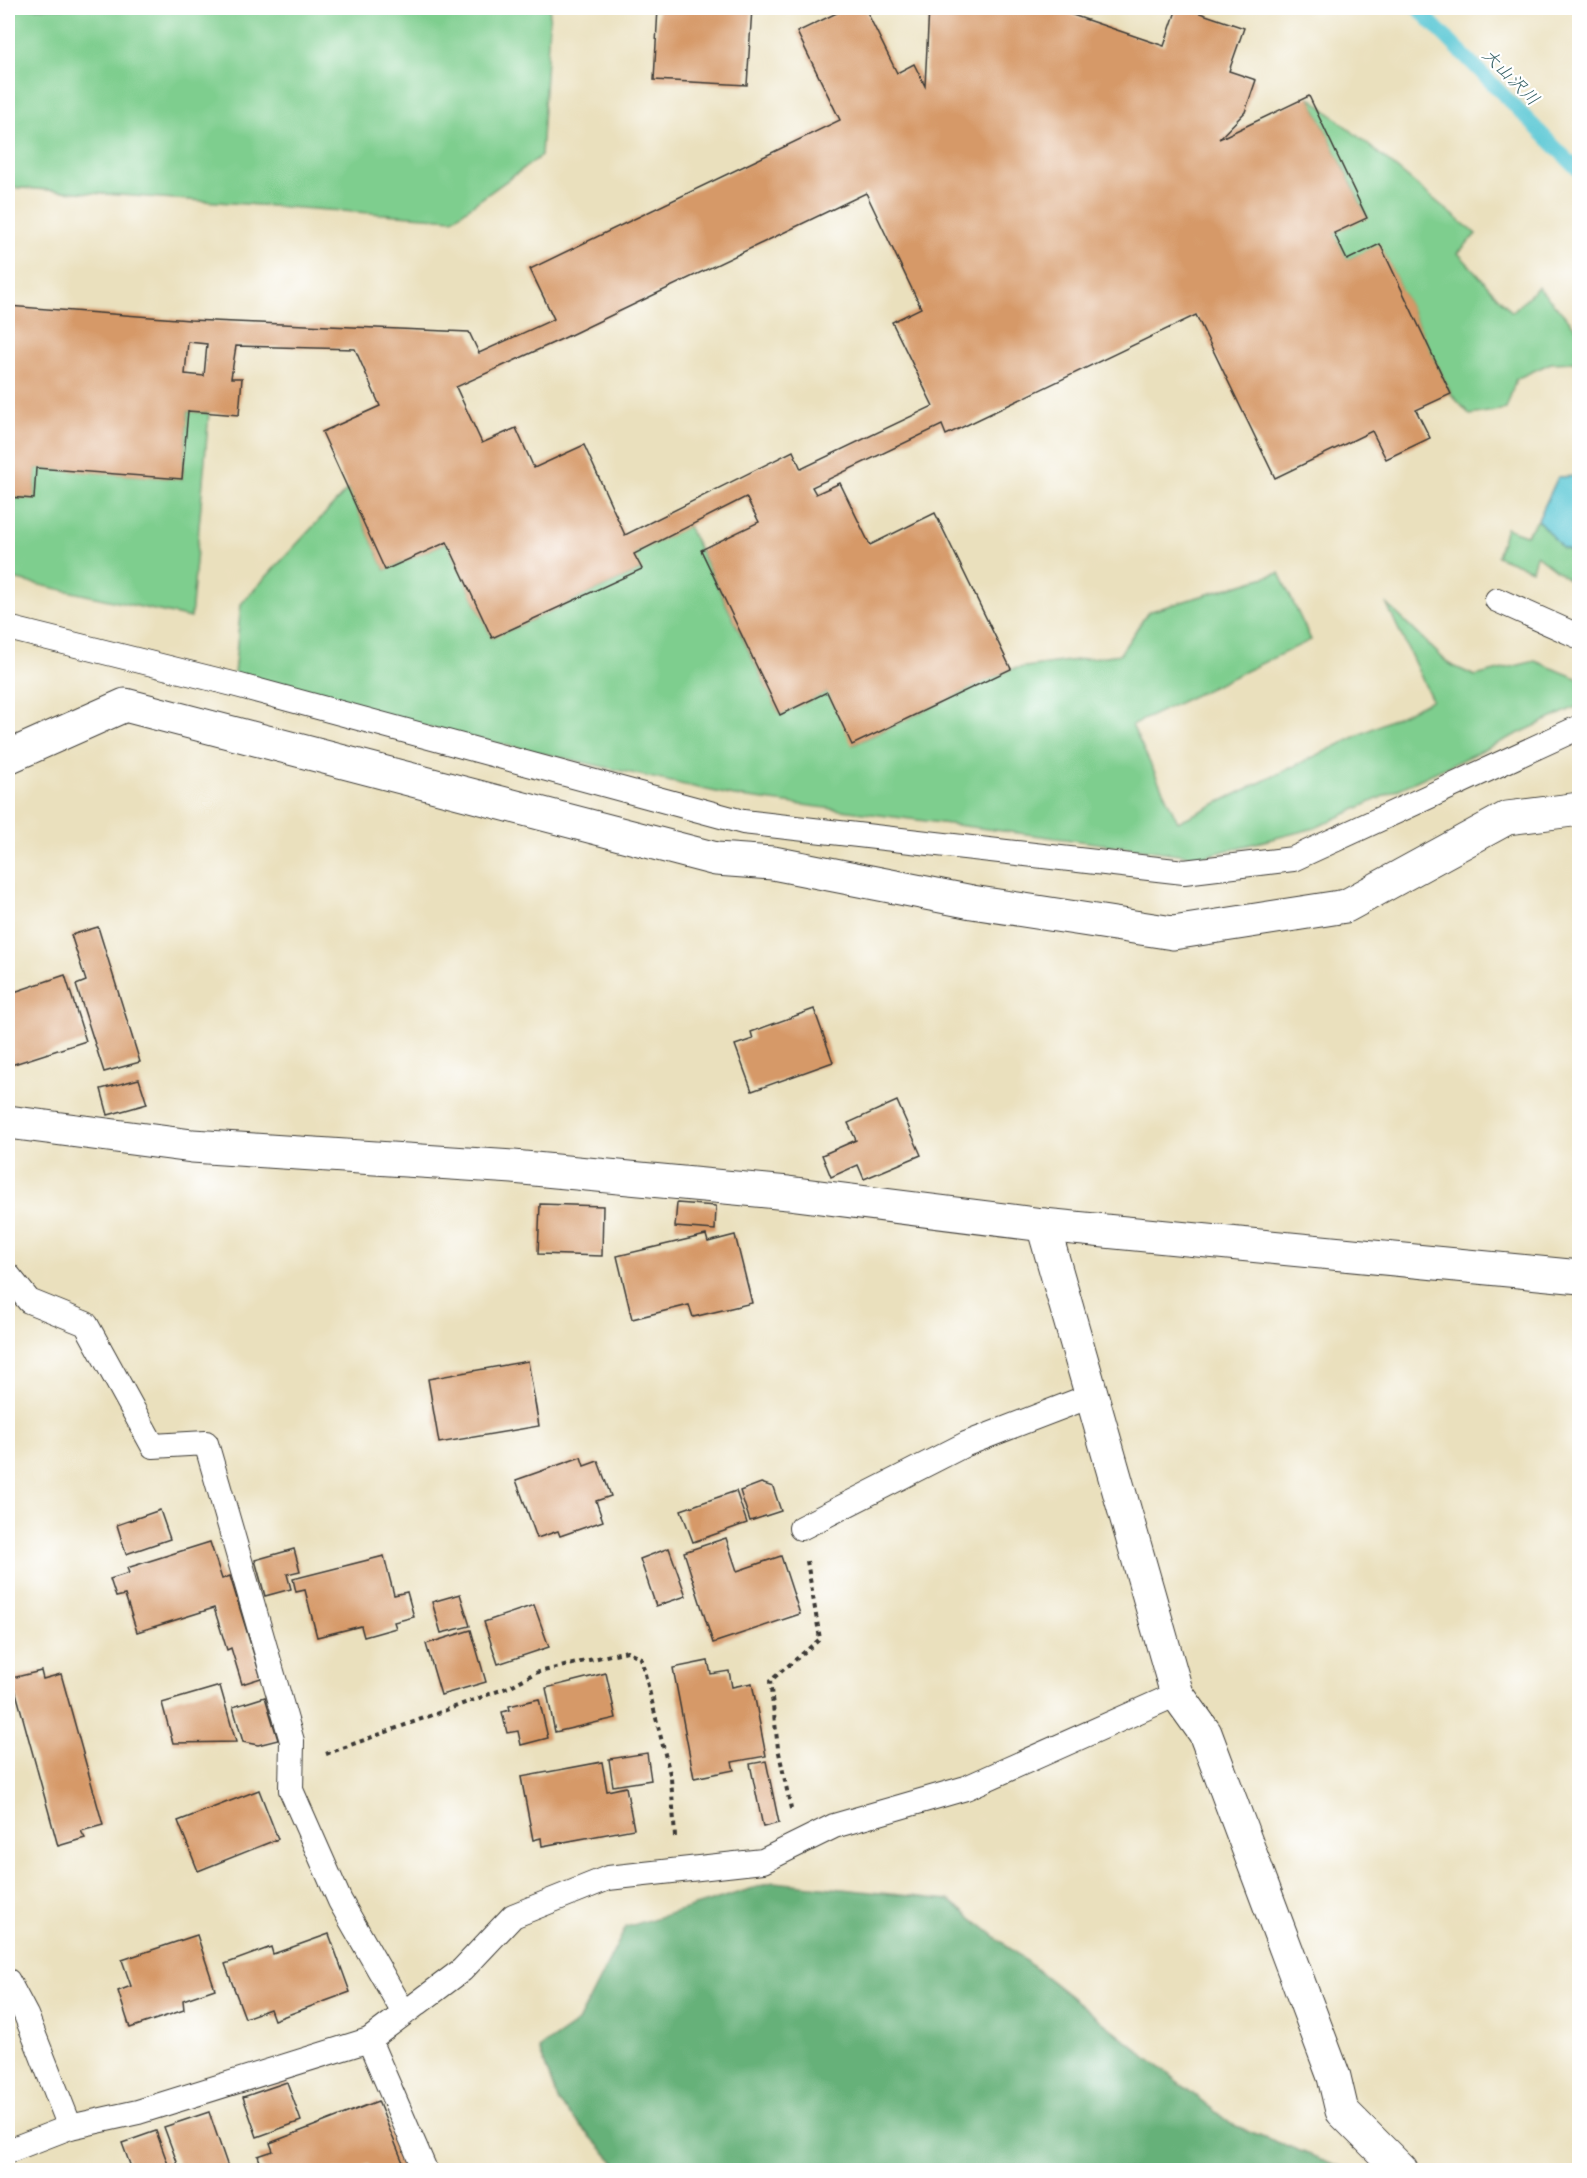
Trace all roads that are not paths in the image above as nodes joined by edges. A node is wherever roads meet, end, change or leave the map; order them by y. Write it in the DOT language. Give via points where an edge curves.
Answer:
graph roads {
  1 [pos="1497,600"];
  2 [pos="8,628"];
  3 [pos="1580,636"];
  4 [pos="1580,727"];
  5 [pos="8,757"];
  6 [pos="1580,809"];
  7 [pos="8,1122"];
  8 [pos="1042,1225"];
  9 [pos="8,1275"];
  10 [pos="1580,1276"];
  11 [pos="1093,1395"];
  12 [pos="801,1528"];
  13 [pos="1177,1694"];
  14 [pos="8,1981"];
  15 [pos="404,2013"];
  16 [pos="369,2040"];
  17 [pos="70,2127"];
  18 [pos="8,2151"];
  19 [pos="425,2170"];
  20 [pos="1401,2170"];
  1 -- 3 [label="lane"];
  2 -- 4 [label="lane" via="244,687 743,822 1184,872 1293,859"];
  5 -- 6 [label="street" via="125,705 716,859 772,862 972,902 1173,933 1346,906 1507,818"];
  7 -- 8 [label="street" via="192,1146 513,1167 788,1193"];
  8 -- 10 [label="street"];
  8 -- 11 [label="street"];
  9 -- 15 [label="lane" via="29,1301 86,1324 153,1446 206,1443 292,1741 291,1790 340,1901"];
  11 -- 12 [label="lane" via="966,1444"];
  11 -- 13 [label="street"];
  13 -- 15 [label="lane" via="966,1788 834,1826 763,1861 608,1878 513,1916 462,1970"];
  13 -- 20 [label="street" via="1204,1733 1334,2077 1341,2111"];
  14 -- 17 [label="lane" via="26,2015"];
  15 -- 16 [label="lane"];
  16 -- 17 [label="lane" via="138,2112"];
  16 -- 19 [label="lane"];
  17 -- 18 [label="lane"];
}
